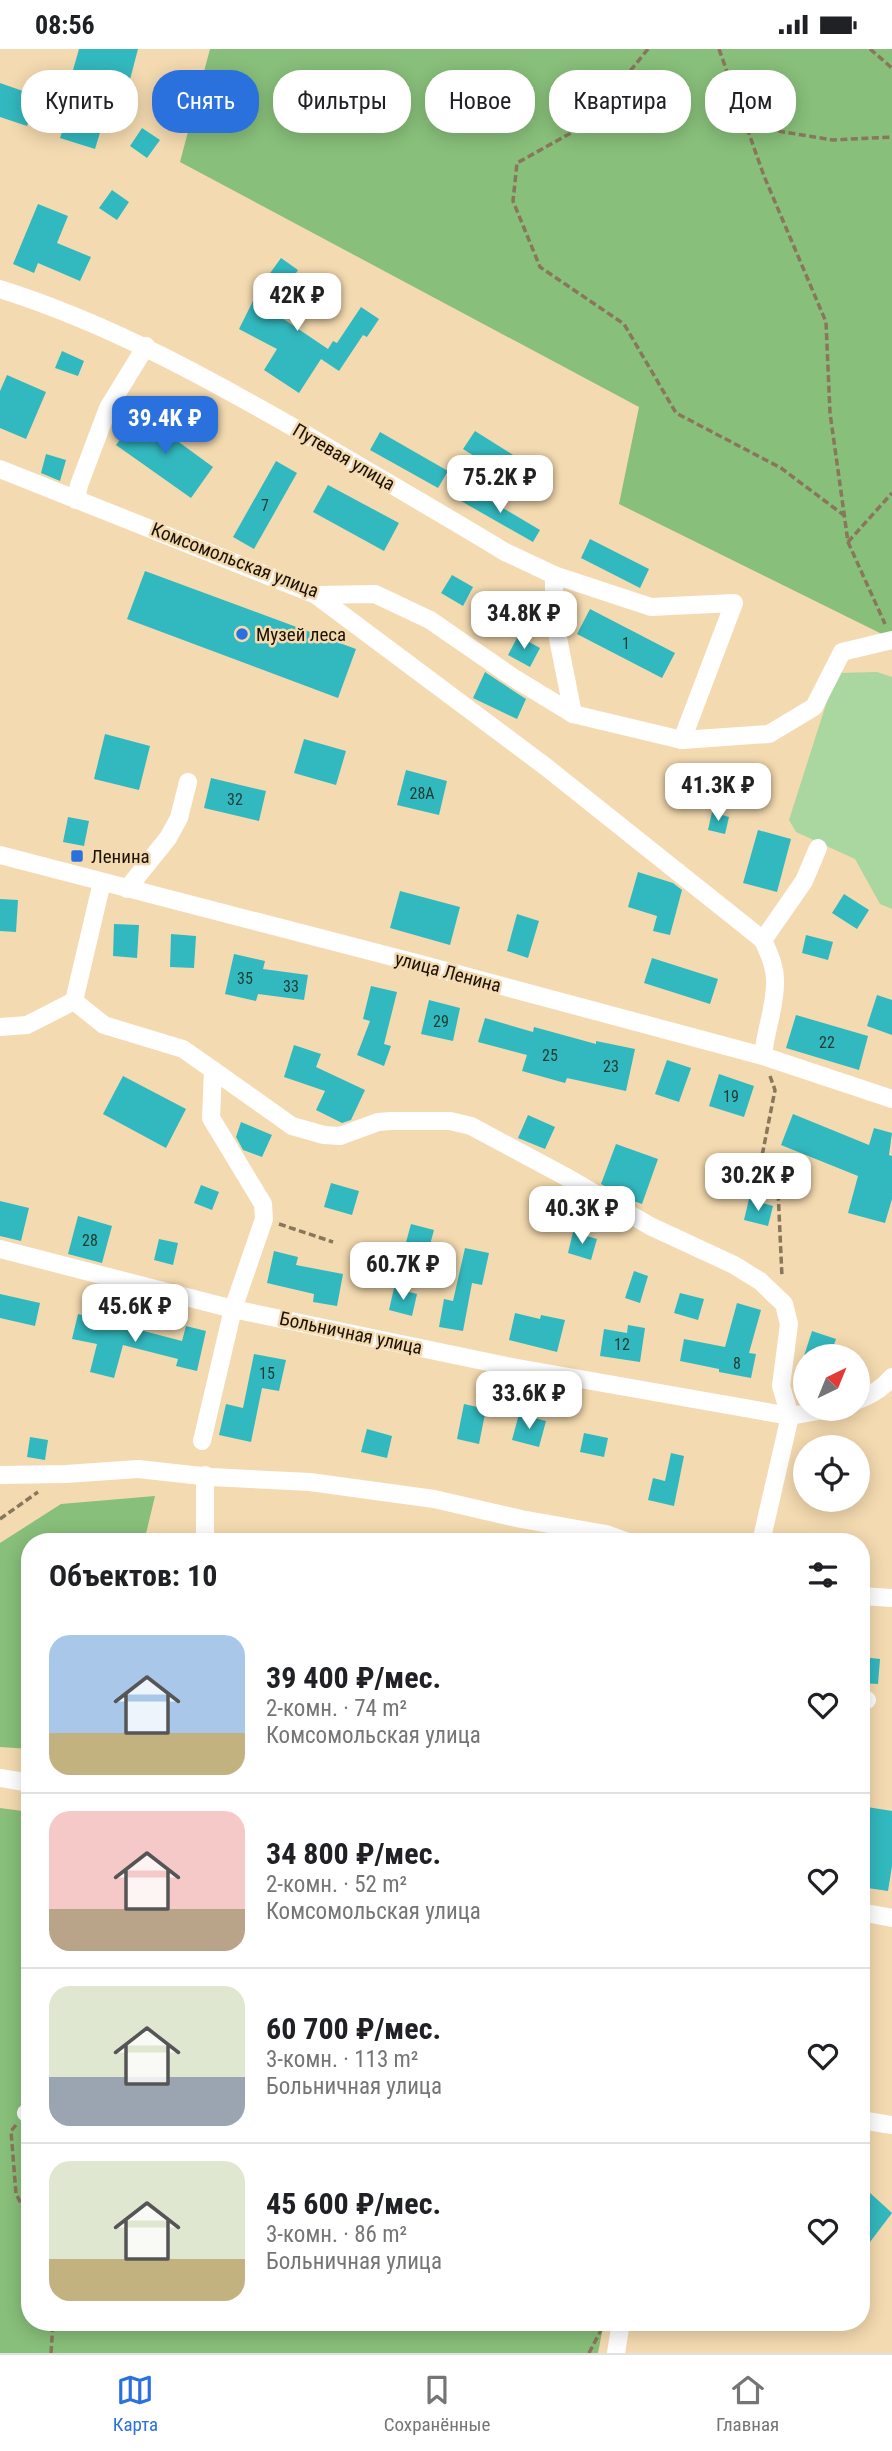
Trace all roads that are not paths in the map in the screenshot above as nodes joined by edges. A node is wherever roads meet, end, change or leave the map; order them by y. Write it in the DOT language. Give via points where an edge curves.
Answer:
graph roads {
  1 [pos="0,289"];
  2 [pos="146,346"];
  3 [pos="0,469"];
  4 [pos="76,500"];
  5 [pos="554,575"];
  6 [pos="316,595"];
  7 [pos="890,635"];
  8 [pos="573,713"];
  9 [pos="682,740"];
  10 [pos="188,782"];
  11 [pos="818,848"];
  12 [pos="0,855"];
  13 [pos="102,882"];
  14 [pos="127,889"];
  15 [pos="763,940"];
  16 [pos="74,1001"];
  17 [pos="0,1027"];
  18 [pos="763,1056"];
  19 [pos="213,1070"];
  20 [pos="892,1099"];
  21 [pos="0,1249"];
  22 [pos="233,1309"];
  23 [pos="892,1377"];
  24 [pos="870,1396"];
  25 [pos="793,1415"];
  26 [pos="790,1416"];
  27 [pos="202,1441"];
  28 [pos="0,1475"];
  29 [pos="205,1475"];
  30 [pos="205,1533"];
  31 [pos="600,1533"];
  32 [pos="763,1533"];
  33 [pos="870,1596"];
  34 [pos="891,1597"];
  35 [pos="0,1778"];
  36 [pos="21,1782"];
  37 [pos="870,1914"];
  38 [pos="892,1918"];
  39 [pos="870,2121"];
  40 [pos="892,2125"];
  41 [pos="620,2331"];
  42 [pos="616,2353"];
  1 -- 2 [label="street, Путевая улица"];
  2 -- 4 [label="street" via="108,408"];
  2 -- 5 [label="street, Путевая улица" via="505,552"];
  3 -- 4 [label="street, Комсомольская улица"];
  4 -- 6 [label="street, Комсомольская улица"];
  5 -- 8 [label="street" via="554,618"];
  5 -- 9 [label="street, Путевая улица" via="651,607 734,603"];
  6 -- 8 [label="street, Комсомольская улица" via="375,594 430,620"];
  6 -- 15 [label="street" via="546,767"];
  7 -- 9 [label="street, Комсомольская улица" via="842,652 814,707 769,734"];
  8 -- 9 [label="street, Комсомольская улица"];
  10 -- 14 [label="street" via="168,838"];
  11 -- 15 [label="street" via="804,881"];
  12 -- 13 [label="street, улица Ленина"];
  13 -- 14 [label="street, улица Ленина"];
  13 -- 16 [label="street"];
  14 -- 18 [label="street, улица Ленина"];
  15 -- 18 [label="street" via="773,963 775,984"];
  16 -- 17 [label="street" via="27,1025"];
  16 -- 19 [label="street" via="104,1025 183,1049"];
  18 -- 20 [label="street, улица Ленина"];
  19 -- 22 [label="street" via="211,1118 263,1204 264,1219"];
  19 -- 26 [label="street" via="292,1126 324,1135 341,1136 391,1121 450,1121 471,1126 650,1226 734,1265 785,1304 789,1324 781,1386"];
  21 -- 22 [label="street, Больничная улица"];
  22 -- 26 [label="street, Больничная улица" via="512,1367"];
  22 -- 27 [label="street"];
  23 -- 24 [label="street"];
  25 -- 26 [label="street, Больничная улица"];
  26 -- 32 [label="street"];
  28 -- 29 [label="street" via="138,1469"];
  29 -- 30 [label="street"];
  29 -- 31 [label="street" via="310,1482 434,1499"];
  33 -- 34 [label="street"];
  35 -- 36 [label="street"];
  37 -- 38 [label="street"];
  39 -- 40 [label="street"];
  41 -- 42 [label="street"];
}
